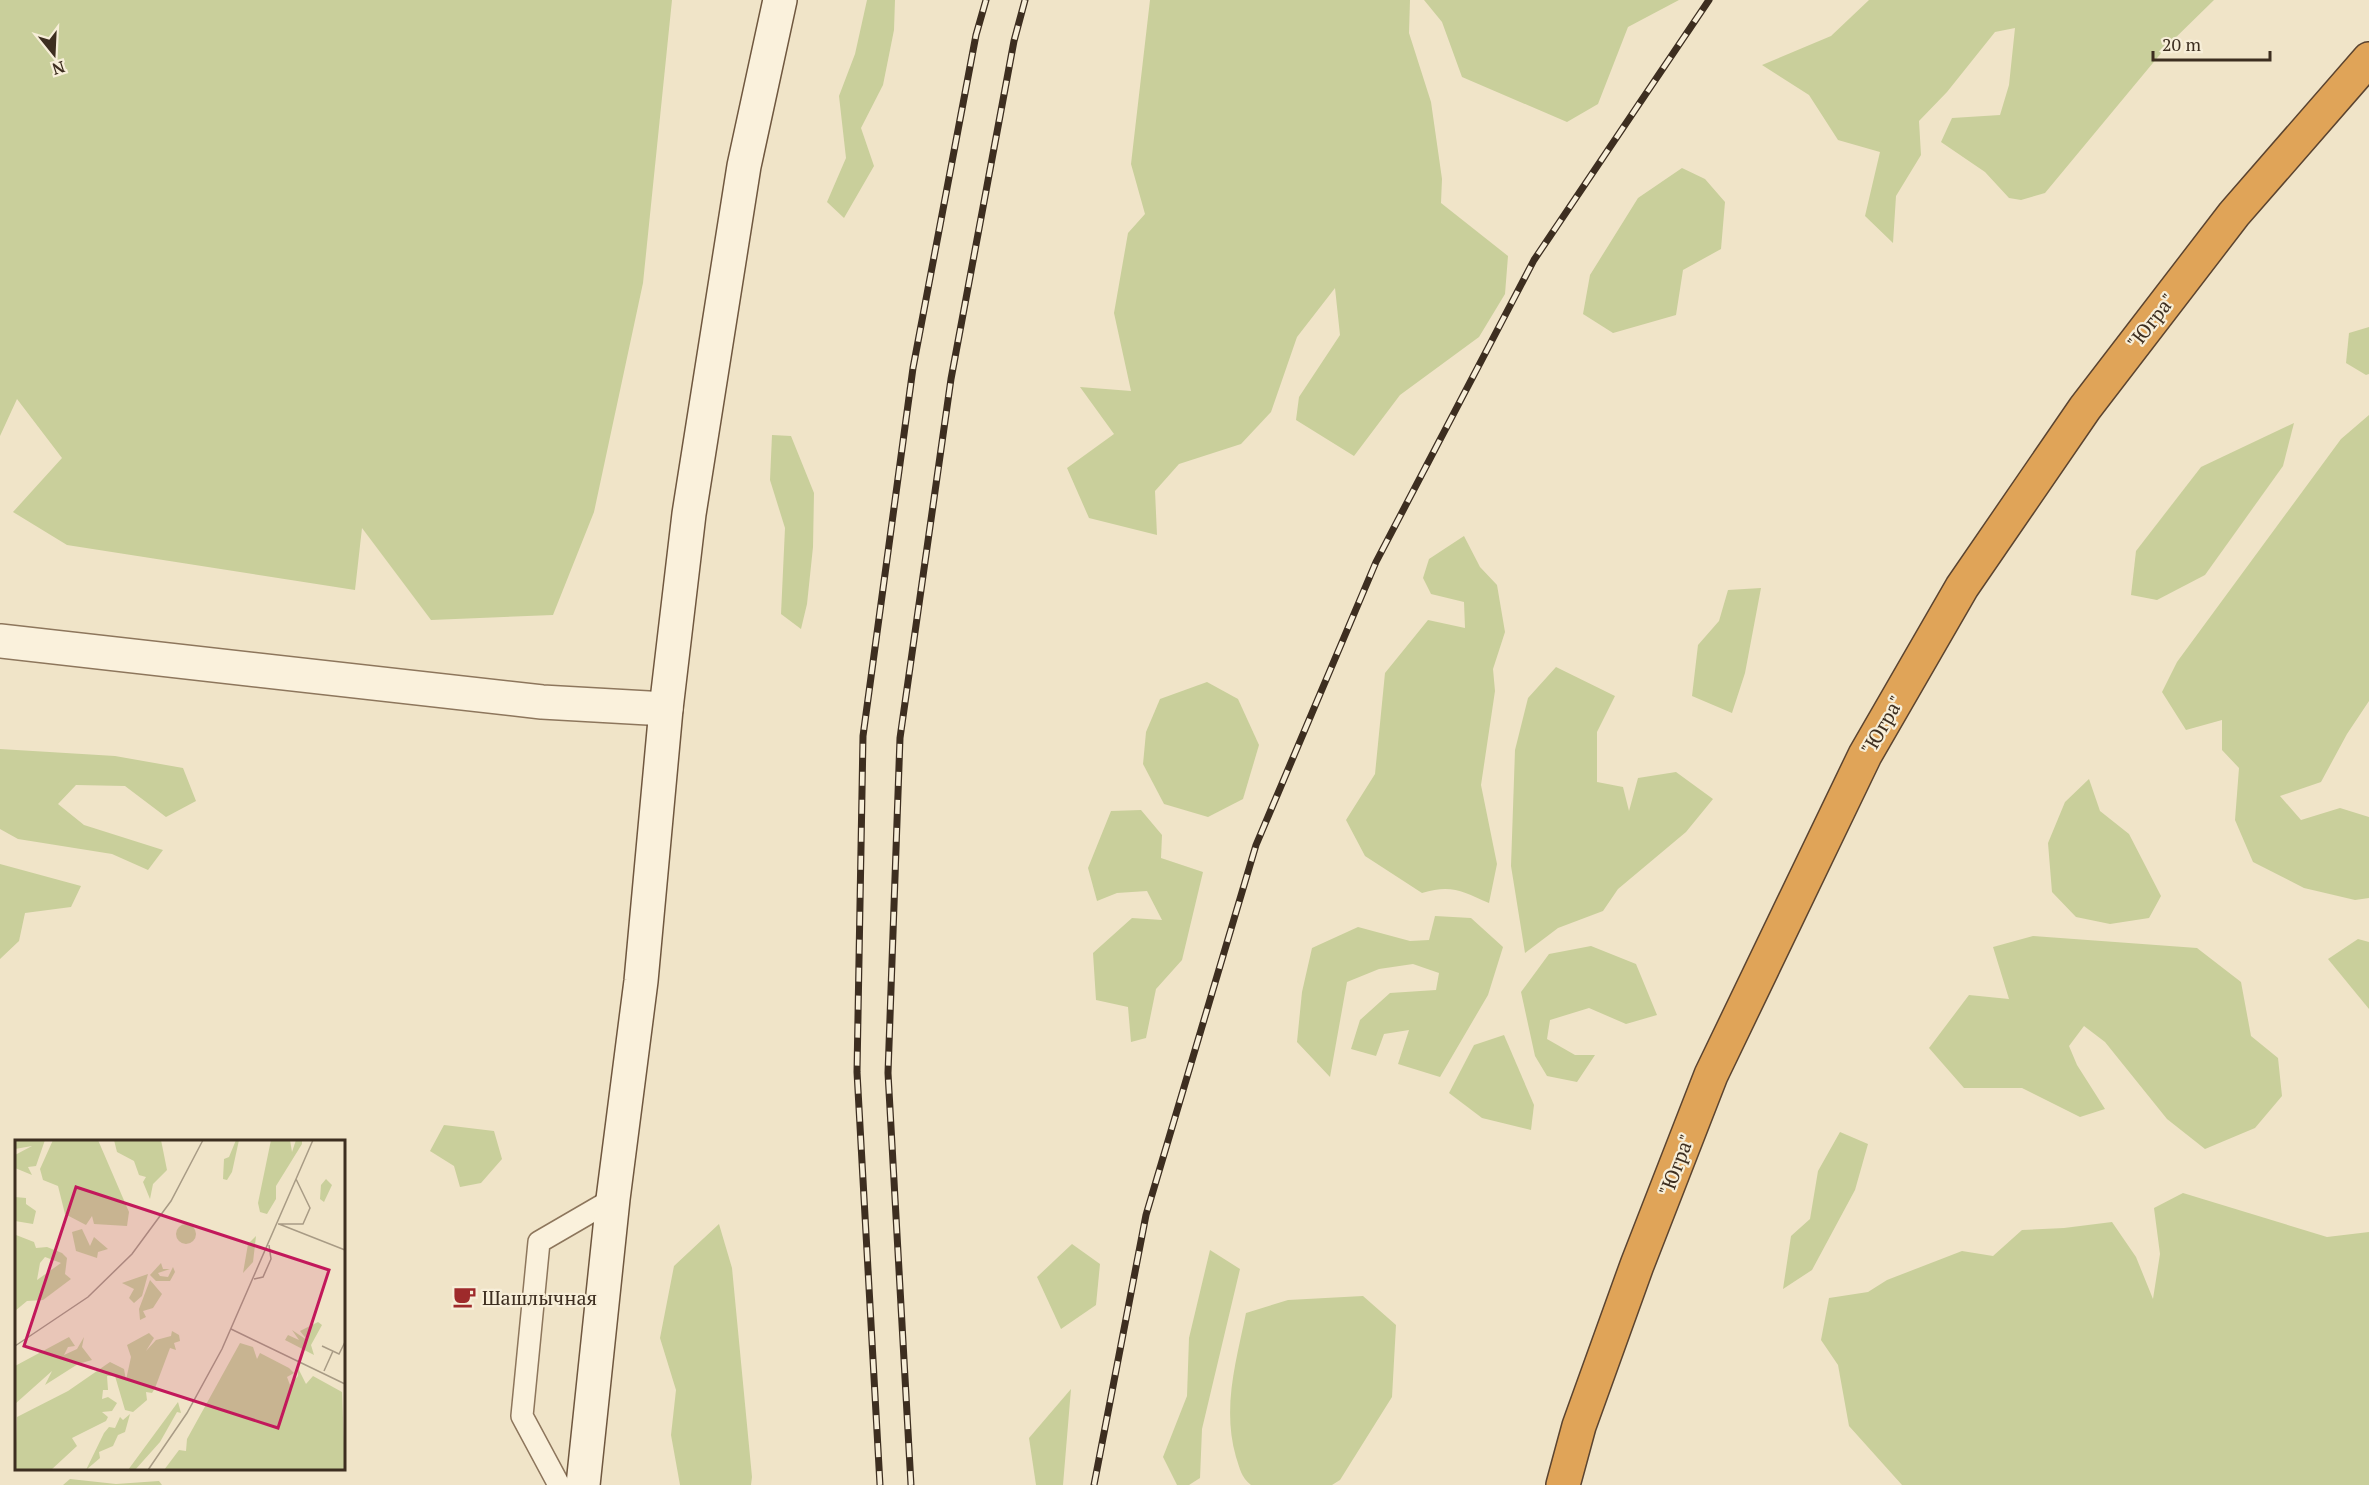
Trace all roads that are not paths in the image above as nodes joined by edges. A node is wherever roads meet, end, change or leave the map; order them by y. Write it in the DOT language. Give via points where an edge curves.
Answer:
graph roads {
  1 [pos="780,0"];
  2 [pos="2369,59"];
  3 [pos="0,641"];
  4 [pos="666,710"];
  5 [pos="613,1199"];
  6 [pos="559,1485"];
  7 [pos="583,1485"];
  8 [pos="1563,1485"];
  1 -- 4 [label="main road" via="744,166 717,329 689,514"];
  2 -- 8 [label="highway, \"Югра\"" via="2234,214 2085,408 1962,587 1865,755 1711,1075 1586,1404"];
  3 -- 4 [label="main road" via="542,702"];
  4 -- 5 [label="main road" via="641,981"];
  5 -- 6 [label="lane" via="539,1242 522,1416"];
  5 -- 7 [label="main road"];
}
